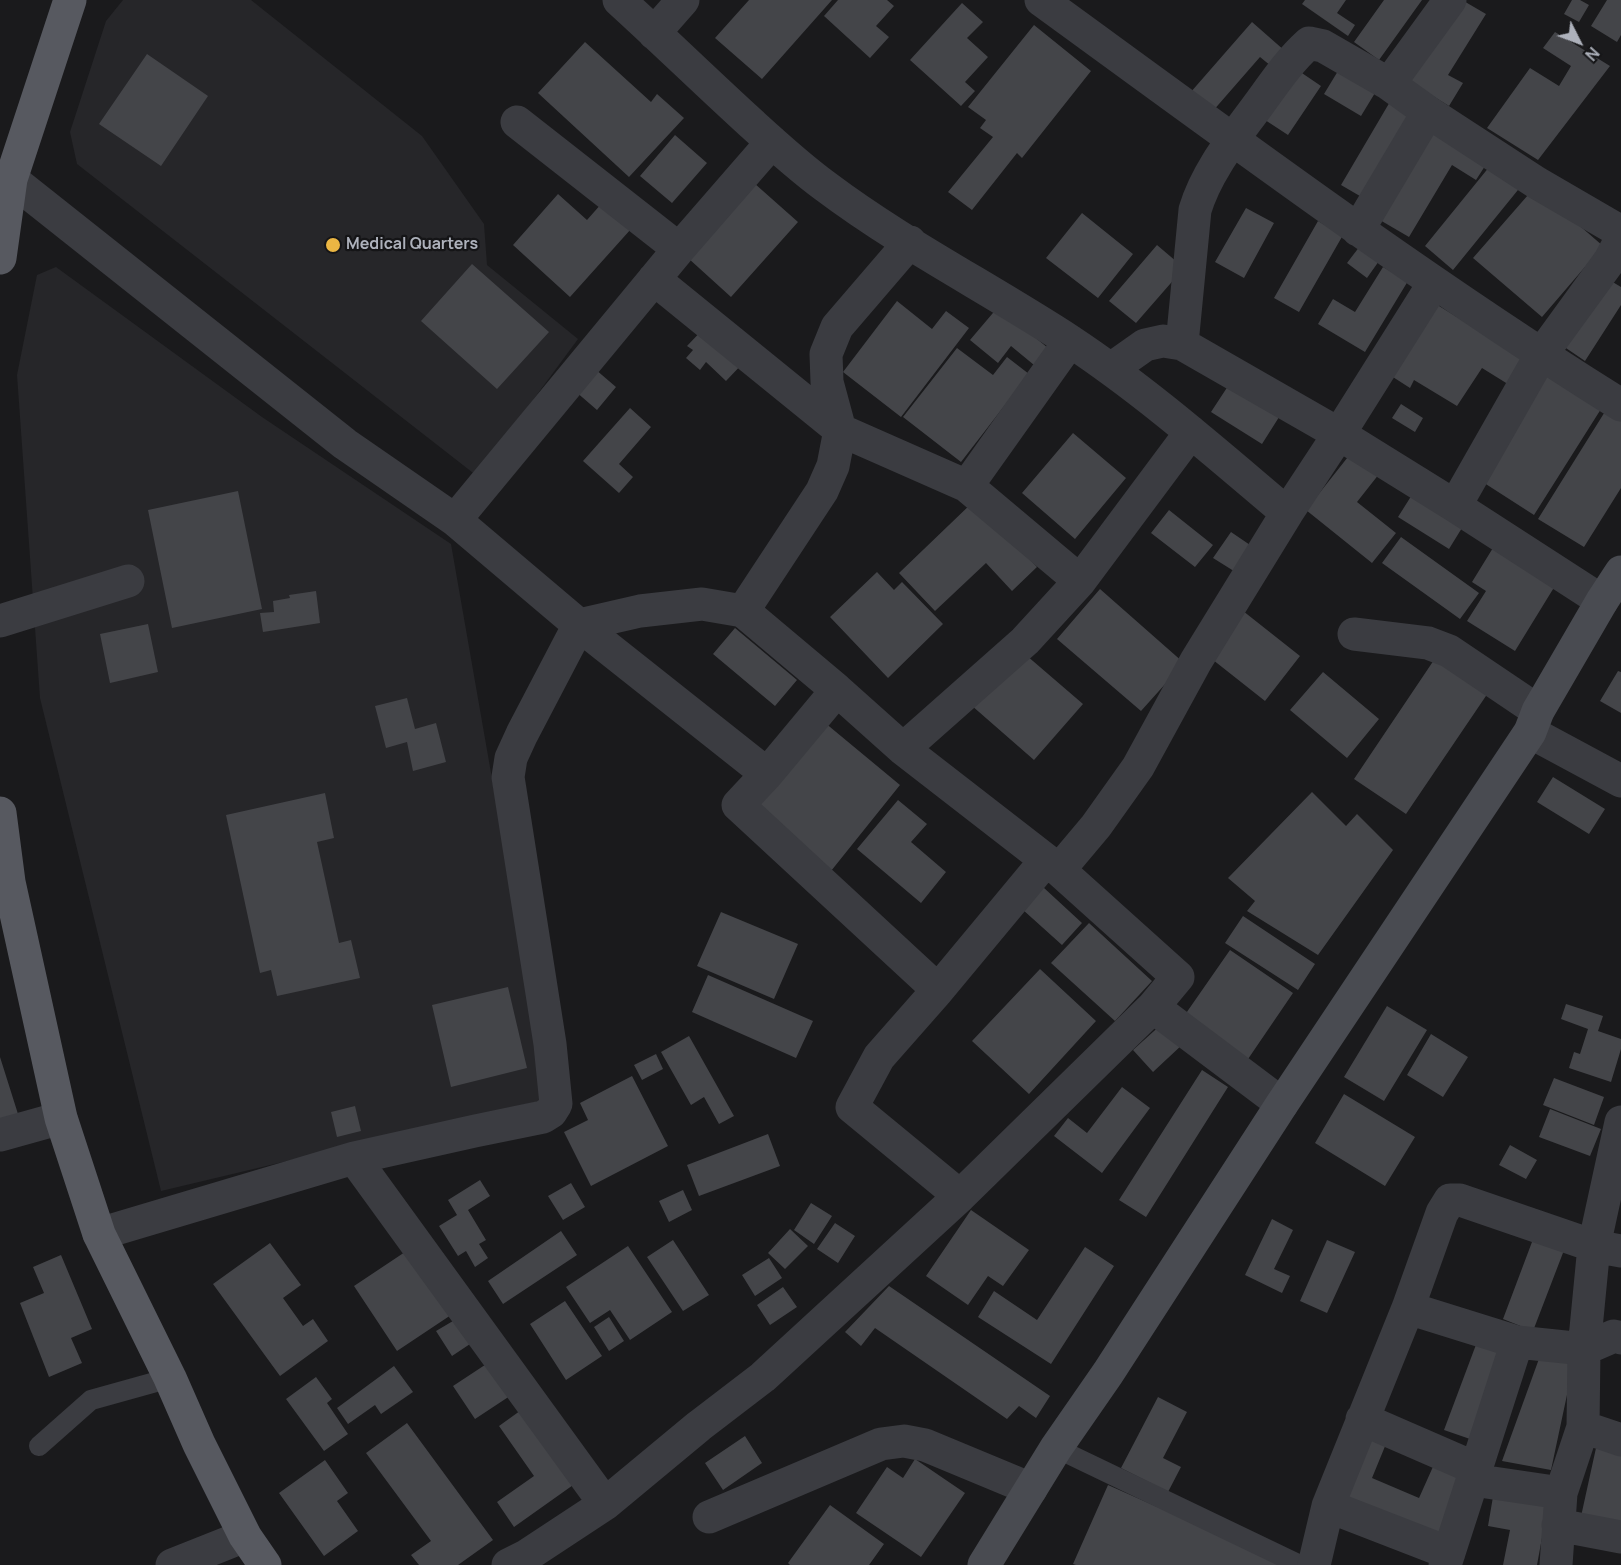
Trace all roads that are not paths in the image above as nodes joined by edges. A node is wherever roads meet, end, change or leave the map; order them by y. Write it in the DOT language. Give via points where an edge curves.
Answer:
graph roads {
  1 [pos="70,0"];
  2 [pos="619,0"];
  3 [pos="683,0"];
  4 [pos="1041,0"];
  5 [pos="1450,0"];
  6 [pos="654,33"];
  7 [pos="1389,84"];
  8 [pos="1428,112"];
  9 [pos="517,122"];
  10 [pos="1233,140"];
  11 [pos="772,142"];
  12 [pos="11,179"];
  13 [pos="1358,230"];
  14 [pos="910,242"];
  15 [pos="679,249"];
  16 [pos="0,258"];
  17 [pos="654,279"];
  18 [pos="1434,283"];
  19 [pos="1070,341"];
  20 [pos="1182,344"];
  21 [pos="1541,355"];
  22 [pos="1111,369"];
  23 [pos="1621,405"];
  24 [pos="840,430"];
  25 [pos="1191,432"];
  26 [pos="1339,434"];
  27 [pos="968,486"];
  28 [pos="1455,506"];
  29 [pos="1287,513"];
  30 [pos="455,520"];
  31 [pos="1621,572"];
  32 [pos="1080,581"];
  33 [pos="128,582"];
  34 [pos="1602,601"];
  35 [pos="743,611"];
  36 [pos="0,621"];
  37 [pos="579,625"];
  38 [pos="1354,634"];
  39 [pos="837,690"];
  40 [pos="1534,722"];
  41 [pos="903,749"];
  42 [pos="767,774"];
  43 [pos="1621,781"];
  44 [pos="0,813"];
  45 [pos="1053,865"];
  46 [pos="938,990"];
  47 [pos="1153,1007"];
  48 [pos="1282,1104"];
  49 [pos="61,1118"];
  50 [pos="1621,1122"];
  51 [pos="0,1135"];
  52 [pos="354,1158"];
  53 [pos="960,1196"];
  54 [pos="99,1234"];
  55 [pos="1608,1249"];
  56 [pos="1408,1308"];
  57 [pos="1621,1338"];
  58 [pos="1517,1342"];
  59 [pos="1584,1349"];
  60 [pos="170,1378"];
  61 [pos="1362,1419"];
  62 [pos="1583,1427"];
  63 [pos="1621,1440"];
  64 [pos="39,1446"];
  65 [pos="1056,1448"];
  66 [pos="1475,1474"];
  67 [pos="1031,1489"];
  68 [pos="1561,1492"];
  69 [pos="605,1504"];
  70 [pos="1328,1506"];
  71 [pos="709,1517"];
  72 [pos="1558,1525"];
  73 [pos="245,1536"];
  74 [pos="1621,1537"];
  75 [pos="1447,1559"];
  76 [pos="172,1565"];
  77 [pos="265,1565"];
  78 [pos="508,1565"];
  79 [pos="984,1565"];
  80 [pos="1300,1565"];
  81 [pos="1314,1565"];
  82 [pos="1556,1565"];
  1 -- 12 [label="main road"];
  2 -- 6 [label="street"];
  3 -- 6 [label="street"];
  4 -- 10 [label="street"];
  5 -- 7 [label="street"];
  6 -- 11 [label="street"];
  7 -- 8 [label="street"];
  7 -- 10 [label="street" via="1323,46 1309,43 1295,56"];
  8 -- 13 [label="street"];
  8 -- 21 [label="street" via="1616,229 1620,236 1610,260"];
  9 -- 15 [label="street"];
  10 -- 13 [label="street"];
  10 -- 20 [label="street" via="1204,185 1195,210"];
  11 -- 14 [label="street" via="824,185"];
  11 -- 15 [label="street"];
  12 -- 16 [label="main road"];
  12 -- 30 [label="street" via="345,444"];
  13 -- 18 [label="street"];
  14 -- 19 [label="street"];
  14 -- 24 [label="street" via="837,327 826,354 827,382"];
  15 -- 17 [label="street"];
  17 -- 24 [label="street"];
  17 -- 30 [label="street"];
  18 -- 21 [label="street"];
  18 -- 26 [label="street"];
  19 -- 22 [label="street"];
  19 -- 27 [label="street"];
  20 -- 22 [label="street" via="1163,341 1144,345"];
  20 -- 26 [label="street"];
  21 -- 23 [label="street"];
  21 -- 28 [label="street"];
  22 -- 25 [label="street"];
  24 -- 27 [label="street"];
  24 -- 35 [label="street" via="833,466 822,491"];
  25 -- 29 [label="street"];
  25 -- 32 [label="street"];
  26 -- 28 [label="street"];
  26 -- 29 [label="street"];
  27 -- 32 [label="street"];
  28 -- 34 [label="street"];
  29 -- 45 [label="street" via="1185,678 1138,767 1096,826"];
  30 -- 37 [label="street"];
  31 -- 34 [label="street"];
  32 -- 41 [label="street" via="1025,642"];
  33 -- 36 [label="street"];
  34 -- 40 [label="street"];
  35 -- 37 [label="street" via="702,604 640,611"];
  35 -- 39 [label="street"];
  37 -- 42 [label="street"];
  37 -- 52 [label="street" via="510,758 508,777 550,1044 555,1108 543,1117"];
  38 -- 40 [label="street" via="1428,643 1449,651"];
  39 -- 41 [label="street"];
  39 -- 42 [label="street"];
  40 -- 43 [label="street"];
  40 -- 48 [label="street"];
  41 -- 45 [label="street"];
  42 -- 46 [label="street" via="738,805"];
  44 -- 49 [label="main road" via="9,882"];
  45 -- 46 [label="street"];
  45 -- 47 [label="street" via="1178,977"];
  46 -- 53 [label="street" via="879,1057 852,1107"];
  47 -- 48 [label="street"];
  47 -- 53 [label="street"];
  48 -- 65 [label="street"];
  49 -- 51 [label="street"];
  49 -- 54 [label="main road"];
  50 -- 55 [label="street"];
  52 -- 54 [label="street"];
  52 -- 69 [label="street"];
  53 -- 69 [label="street" via="763,1377"];
  54 -- 60 [label="main road"];
  55 -- 56 [label="street" via="1450,1200"];
  55 -- 59 [label="street"];
  56 -- 58 [label="street"];
  56 -- 61 [label="street"];
  57 -- 59 [label="street" via="1614,1336"];
  58 -- 59 [label="street"];
  58 -- 66 [label="street"];
  59 -- 62 [label="street"];
  60 -- 64 [label="lane" via="91,1400"];
  60 -- 73 [label="main road"];
  61 -- 66 [label="street"];
  61 -- 70 [label="street"];
  62 -- 63 [label="street"];
  62 -- 68 [label="street"];
  65 -- 67 [label="street"];
  65 -- 80 [label="lane"];
  66 -- 68 [label="street"];
  66 -- 75 [label="street"];
  67 -- 71 [label="street" via="925,1445 904,1441 881,1444"];
  67 -- 79 [label="street"];
  68 -- 72 [label="street"];
  69 -- 78 [label="street"];
  70 -- 75 [label="street"];
  70 -- 81 [label="street"];
  72 -- 74 [label="street"];
  72 -- 82 [label="street"];
  73 -- 76 [label="street"];
  73 -- 77 [label="main road"];
}
